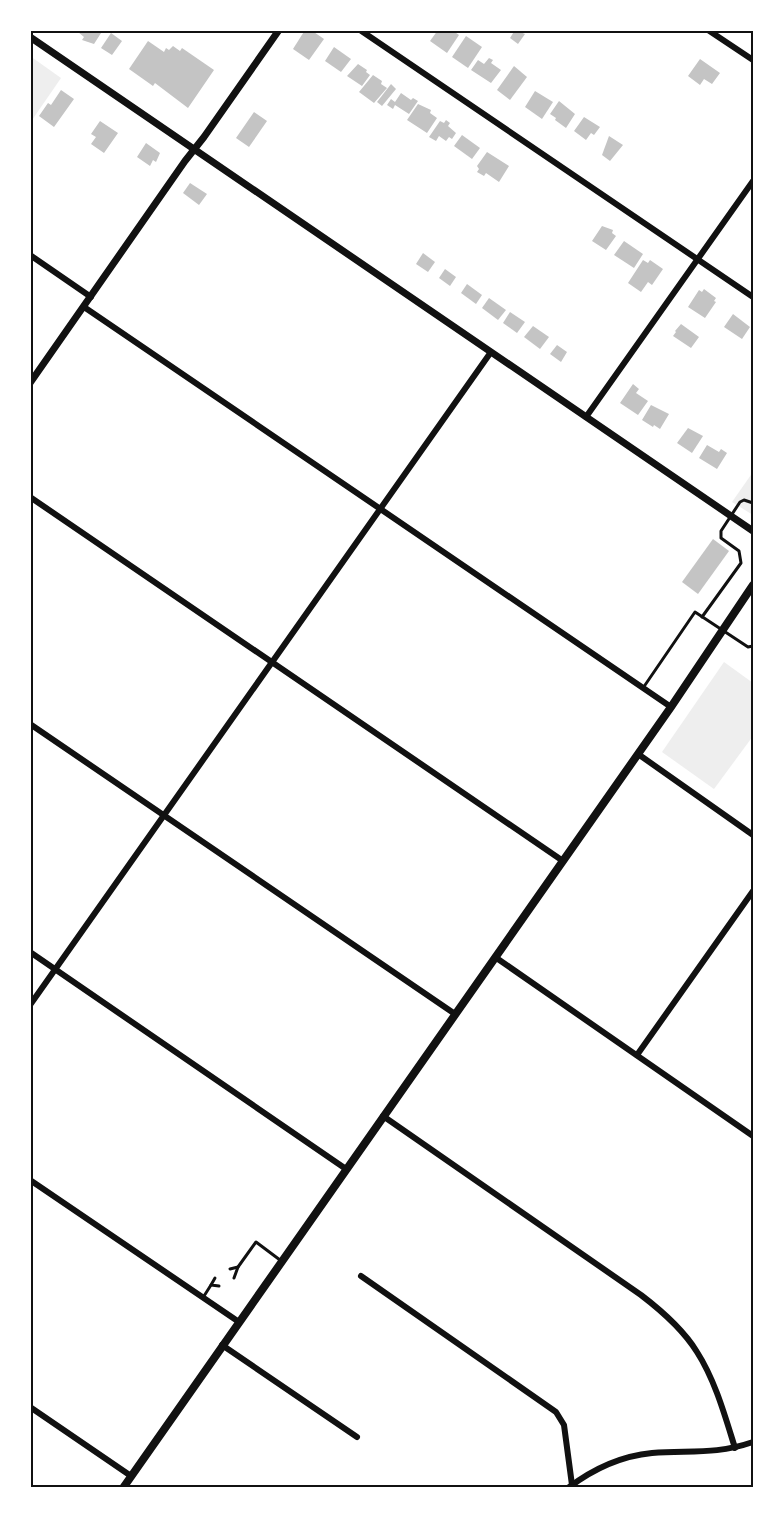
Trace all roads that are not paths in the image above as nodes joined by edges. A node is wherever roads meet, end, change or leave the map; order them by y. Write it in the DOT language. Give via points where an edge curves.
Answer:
graph roads {
  1 [pos="279,30"];
  2 [pos="360,30"];
  3 [pos="708,30"];
  4 [pos="30,37"];
  5 [pos="753,60"];
  6 [pos="194,149"];
  7 [pos="753,181"];
  8 [pos="30,255"];
  9 [pos="698,260"];
  10 [pos="91,297"];
  11 [pos="753,297"];
  12 [pos="84,307"];
  13 [pos="491,352"];
  14 [pos="30,383"];
  15 [pos="586,417"];
  16 [pos="30,497"];
  17 [pos="753,502"];
  18 [pos="380,510"];
  19 [pos="731,516"];
  20 [pos="753,531"];
  21 [pos="753,585"];
  22 [pos="702,617"];
  23 [pos="721,631"];
  24 [pos="753,646"];
  25 [pos="272,662"];
  26 [pos="643,688"];
  27 [pos="671,707"];
  28 [pos="30,724"];
  29 [pos="638,754"];
  30 [pos="164,815"];
  31 [pos="753,835"];
  32 [pos="563,861"];
  33 [pos="753,891"];
  34 [pos="30,951"];
  35 [pos="495,957"];
  36 [pos="56,969"];
  37 [pos="30,1005"];
  38 [pos="455,1014"];
  39 [pos="637,1055"];
  40 [pos="383,1116"];
  41 [pos="753,1136"];
  42 [pos="346,1169"];
  43 [pos="30,1180"];
  44 [pos="282,1261"];
  45 [pos="238,1267"];
  46 [pos="230,1269"];
  47 [pos="361,1276"];
  48 [pos="214,1278"];
  49 [pos="234,1278"];
  50 [pos="211,1285"];
  51 [pos="219,1286"];
  52 [pos="203,1297"];
  53 [pos="239,1322"];
  54 [pos="222,1345"];
  55 [pos="30,1407"];
  56 [pos="357,1437"];
  57 [pos="753,1442"];
  58 [pos="735,1448"];
  59 [pos="131,1476"];
  60 [pos="570,1486"];
  61 [pos="123,1488"];
  1 -- 6 [label="street"];
  2 -- 9 [label="street"];
  3 -- 5 [label="street"];
  4 -- 6 [label="street"];
  6 -- 10 [label="street"];
  6 -- 13 [label="street"];
  7 -- 9 [label="street"];
  8 -- 10 [label="street"];
  9 -- 11 [label="street"];
  9 -- 15 [label="street"];
  10 -- 12 [label="street"];
  12 -- 14 [label="street"];
  12 -- 18 [label="street"];
  13 -- 15 [label="street"];
  13 -- 18 [label="street"];
  15 -- 19 [label="street"];
  16 -- 25 [label="street"];
  17 -- 19 [label="lane" via="740,502"];
  18 -- 25 [label="street"];
  18 -- 26 [label="street"];
  19 -- 20 [label="street"];
  19 -- 22 [label="lane" via="721,538 739,551 741,563"];
  21 -- 23 [label="main road"];
  22 -- 23 [label="lane"];
  22 -- 26 [label="lane" via="695,612"];
  23 -- 24 [label="lane" via="748,647"];
  23 -- 27 [label="main road"];
  25 -- 30 [label="street"];
  25 -- 32 [label="street"];
  26 -- 27 [label="street"];
  27 -- 29 [label="main road"];
  28 -- 30 [label="street"];
  29 -- 31 [label="street"];
  29 -- 32 [label="main road"];
  30 -- 36 [label="street"];
  30 -- 38 [label="street"];
  32 -- 35 [label="main road"];
  33 -- 39 [label="street"];
  34 -- 36 [label="street"];
  35 -- 38 [label="main road"];
  35 -- 39 [label="street"];
  36 -- 37 [label="street"];
  36 -- 42 [label="street"];
  38 -- 40 [label="main road"];
  39 -- 41 [label="street"];
  40 -- 42 [label="main road"];
  40 -- 58 [label="street" via="670,1319 706,1367"];
  42 -- 44 [label="main road"];
  43 -- 52 [label="street"];
  44 -- 45 [label="lane" via="256,1242"];
  44 -- 53 [label="main road"];
  45 -- 46 [label="lane"];
  45 -- 49 [label="lane"];
  47 -- 60 [label="street" via="556,1412 564,1425"];
  48 -- 50 [label="lane"];
  50 -- 51 [label="lane"];
  50 -- 52 [label="lane"];
  52 -- 53 [label="street"];
  53 -- 54 [label="main road"];
  54 -- 56 [label="street"];
  54 -- 59 [label="main road"];
  55 -- 59 [label="street"];
  57 -- 58 [label="street"];
  58 -- 60 [label="street" via="634,1456 587,1474"];
  59 -- 61 [label="main road"];
}
